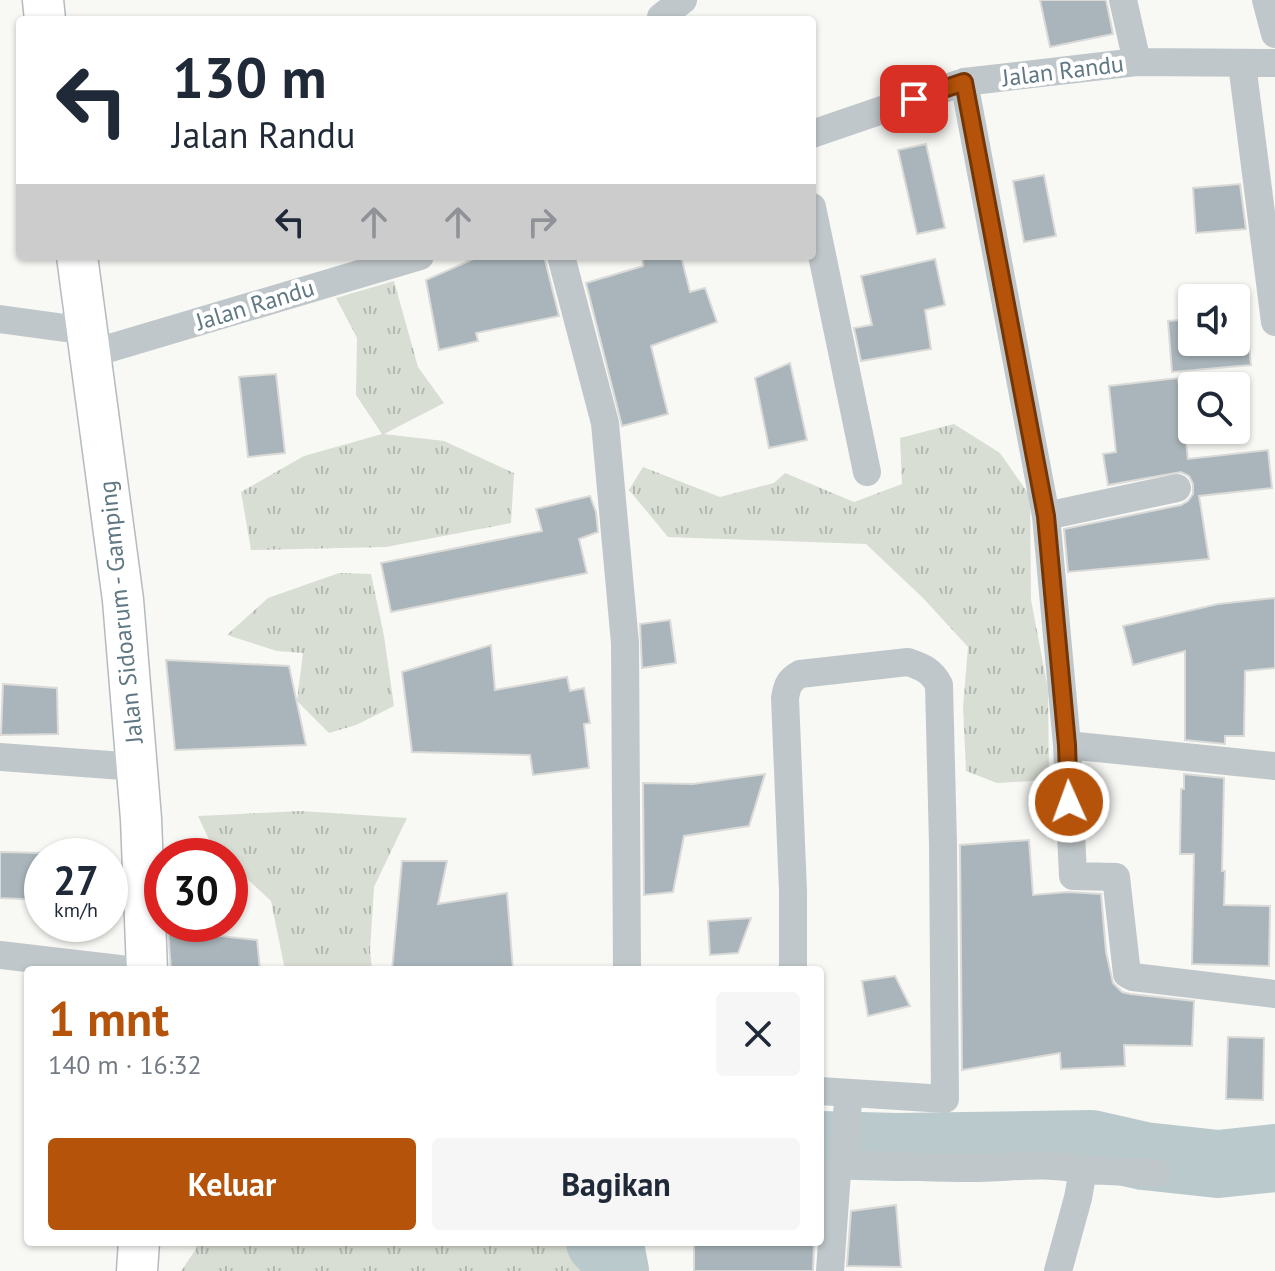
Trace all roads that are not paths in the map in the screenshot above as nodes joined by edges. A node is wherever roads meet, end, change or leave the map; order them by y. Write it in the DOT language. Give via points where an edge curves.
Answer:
graph roads {
  1 [pos="1123,0"];
  2 [pos="1266,0"];
  3 [pos="1275,34"];
  4 [pos="1137,62"];
  5 [pos="1275,63"];
  6 [pos="1242,64"];
  7 [pos="964,82"];
  8 [pos="816,133"];
  9 [pos="816,226"];
  10 [pos="78,260"];
  11 [pos="405,260"];
  12 [pos="562,260"];
  13 [pos="0,319"];
  14 [pos="1275,322"];
  15 [pos="88,343"];
  16 [pos="867,472"];
  17 [pos="1177,488"];
  18 [pos="1046,516"];
  19 [pos="1067,745"];
  20 [pos="0,757"];
  21 [pos="1275,766"];
  22 [pos="137,767"];
  23 [pos="0,955"];
  24 [pos="94,966"];
  25 [pos="147,966"];
  26 [pos="627,966"];
  27 [pos="793,966"];
  28 [pos="1275,994"];
  29 [pos="824,1091"];
  30 [pos="849,1093"];
  31 [pos="845,1151"];
  32 [pos="1083,1170"];
  33 [pos="1156,1173"];
  34 [pos="139,1246"];
  35 [pos="137,1271"];
  36 [pos="830,1271"];
  37 [pos="1058,1271"];
  1 -- 4 [label="street"];
  2 -- 3 [label="street"];
  4 -- 6 [label="street, Jalan Randu"];
  4 -- 7 [label="street, Jalan Randu"];
  5 -- 6 [label="street, Jalan Randu"];
  6 -- 14 [label="street"];
  7 -- 8 [label="street, Jalan Randu"];
  7 -- 18 [label="street"];
  9 -- 16 [label="street"];
  10 -- 15 [label="main road, Jalan Sidoarum - Gamping"];
  11 -- 15 [label="street, Jalan Randu"];
  12 -- 26 [label="street" via="605,423 625,643"];
  13 -- 15 [label="street"];
  15 -- 22 [label="main road, Jalan Sidoarum - Gamping" via="123,600"];
  17 -- 18 [label="street"];
  18 -- 19 [label="street"];
  19 -- 21 [label="street"];
  19 -- 28 [label="street" via="1071,869 1079,878 1116,877 1127,974"];
  20 -- 22 [label="street"];
  22 -- 25 [label="main road, Jalan Sidoarum - Gamping"];
  23 -- 24 [label="street"];
  27 -- 30 [label="street" via="787,687 800,674 908,662 923,667 939,685 945,1099"];
  29 -- 30 [label="street"];
  30 -- 31 [label="street"];
  31 -- 32 [label="street" via="974,1168 1035,1164"];
  31 -- 36 [label="street" via="837,1172"];
  32 -- 33 [label="street"];
  32 -- 37 [label="street"];
  34 -- 35 [label="main road"];
}
